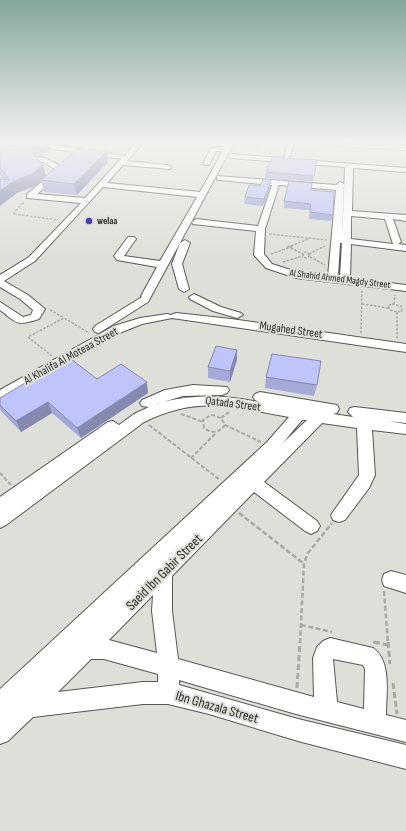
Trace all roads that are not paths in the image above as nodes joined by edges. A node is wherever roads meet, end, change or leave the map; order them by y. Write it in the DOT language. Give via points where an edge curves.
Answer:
graph roads {
  1 [pos="47,182"];
  2 [pos="105,182"];
  3 [pos="211,182"];
  4 [pos="218,182"];
  5 [pos="262,182"];
  6 [pos="342,182"];
  7 [pos="347,182"];
  8 [pos="276,183"];
  9 [pos="102,185"];
  10 [pos="135,188"];
  11 [pos="340,188"];
  12 [pos="202,195"];
  13 [pos="129,196"];
  14 [pos="86,201"];
  15 [pos="349,213"];
  16 [pos="388,216"];
  17 [pos="406,218"];
  18 [pos="196,222"];
  19 [pos="260,231"];
  20 [pos="131,239"];
  21 [pos="348,239"];
  22 [pos="336,240"];
  23 [pos="181,241"];
  24 [pos="396,242"];
  25 [pos="406,244"];
  26 [pos="406,248"];
  27 [pos="164,265"];
  28 [pos="333,274"];
  29 [pos="0,279"];
  30 [pos="345,280"];
  31 [pos="0,283"];
  32 [pos="406,288"];
  33 [pos="184,289"];
  34 [pos="194,297"];
  35 [pos="145,298"];
  36 [pos="0,305"];
  37 [pos="172,316"];
  38 [pos="402,339"];
  39 [pos="406,348"];
  40 [pos="0,386"];
  41 [pos="0,396"];
  42 [pos="302,409"];
  43 [pos="322,412"];
  44 [pos="406,418"];
  45 [pos="364,423"];
  46 [pos="406,429"];
  47 [pos="253,483"];
  48 [pos="0,506"];
  49 [pos="339,515"];
  50 [pos="0,520"];
  51 [pos="311,526"];
  52 [pos="163,573"];
  53 [pos="61,646"];
  54 [pos="85,648"];
  55 [pos="169,668"];
  56 [pos="168,693"];
  57 [pos="0,704"];
  58 [pos="0,707"];
  59 [pos="28,707"];
  60 [pos="326,709"];
  61 [pos="374,723"];
  62 [pos="403,730"];
  63 [pos="0,733"];
  64 [pos="406,757"];
  1 -- 14 [label="street" via="30,196"];
  2 -- 9 [label="street"];
  3 -- 12 [label="street, Al Khalifa Al Moteaa Street"];
  4 -- 18 [label="street, Al Khalifa Al Moteaa Street"];
  5 -- 8 [label="street"];
  6 -- 11 [label="street"];
  7 -- 15 [label="street"];
  8 -- 11 [label="street"];
  8 -- 19 [label="street"];
  9 -- 10 [label="street"];
  9 -- 14 [label="street"];
  10 -- 12 [label="street"];
  10 -- 13 [label="street"];
  11 -- 22 [label="street"];
  12 -- 23 [label="street, Al Khalifa Al Moteaa Street"];
  14 -- 29 [label="street" via="32,259"];
  15 -- 16 [label="street" via="378,212"];
  15 -- 21 [label="street"];
  16 -- 17 [label="street"];
  16 -- 24 [label="street"];
  18 -- 19 [label="street"];
  18 -- 23 [label="street, Al Khalifa Al Moteaa Street"];
  19 -- 28 [label="street, Al Shahid Ahmed Magdy Street" via="258,251 269,266 291,274"];
  20 -- 27 [label="street" via="120,258"];
  21 -- 22 [label="street"];
  21 -- 24 [label="street"];
  21 -- 26 [label="street"];
  21 -- 30 [label="street"];
  22 -- 28 [label="street"];
  23 -- 27 [label="street, Al Khalifa Al Moteaa Street"];
  23 -- 33 [label="street, Al Khalifa Al Moteaa Street" via="177,264"];
  24 -- 25 [label="street"];
  27 -- 35 [label="street, Al Khalifa Al Moteaa Street"];
  28 -- 30 [label="street, Al Shahid Ahmed Magdy Street"];
  30 -- 32 [label="street, Al Shahid Ahmed Magdy Street"];
  31 -- 36 [label="street" via="39,309 30,319 21,321"];
  33 -- 34 [label="street, Mugahed Street"];
  33 -- 35 [label="street" via="168,288 152,292"];
  34 -- 37 [label="street" via="190,310"];
  34 -- 38 [label="street, Mugahed Street" via="217,309 237,315"];
  35 -- 37 [label="street" via="146,310"];
  35 -- 40 [label="street, Al Khalifa Al Moteaa Street" via="90,334"];
  37 -- 39 [label="street, Mugahed Street" via="231,322"];
  37 -- 41 [label="street, Al Khalifa Al Moteaa Street" via="140,321 118,329"];
  42 -- 43 [label="street, Qatada Street"];
  42 -- 48 [label="street, Qatada Street" via="214,390 197,389 152,400"];
  42 -- 50 [label="street, Qatada Street" via="204,399 163,406 139,418"];
  42 -- 53 [label="street, Saeid Ibn Gabir Street" via="272,446"];
  43 -- 44 [label="street, Qatada Street"];
  43 -- 45 [label="street, Qatada Street"];
  43 -- 47 [label="street, Saeid Ibn Gabir Street"];
  45 -- 46 [label="street, Qatada Street"];
  45 -- 49 [label="street" via="367,475 364,483"];
  47 -- 51 [label="street"];
  47 -- 52 [label="street, Saeid Ibn Gabir Street"];
  52 -- 54 [label="street, Saeid Ibn Gabir Street"];
  52 -- 55 [label="street" via="162,610"];
  53 -- 54 [label="street, Ibn Ghazala Street"];
  53 -- 57 [label="street, Saeid Ibn Gabir Street"];
  54 -- 55 [label="street, Ibn Ghazala Street" via="122,653"];
  54 -- 59 [label="street, Saeid Ibn Gabir Street"];
  55 -- 56 [label="street"];
  55 -- 60 [label="street, Ibn Ghazala Street"];
  56 -- 59 [label="street, Ibn Ghazala Street" via="143,692"];
  56 -- 64 [label="street, Ibn Ghazala Street"];
  58 -- 59 [label="street, Ibn Ghazala Street"];
  59 -- 63 [label="street, Saeid Ibn Gabir Street"];
  60 -- 61 [label="street, Ibn Ghazala Street"];
  60 -- 61 [label="street" via="323,658 326,650 330,648 366,655 374,667"];
  61 -- 62 [label="street, Ibn Ghazala Street"];
}
